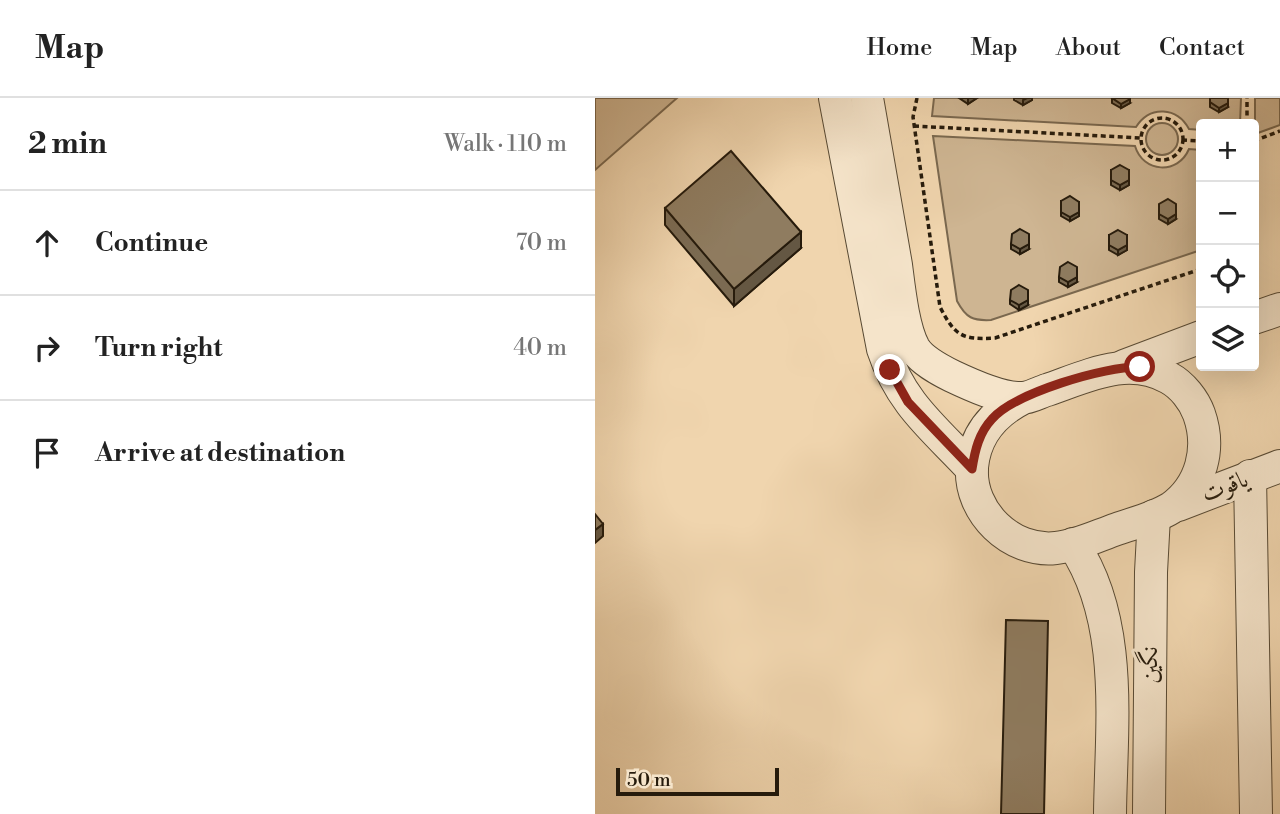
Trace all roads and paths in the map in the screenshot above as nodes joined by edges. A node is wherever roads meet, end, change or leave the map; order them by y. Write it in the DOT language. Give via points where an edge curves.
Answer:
graph roads {
  1 [pos="835,98"];
  2 [pos="867,98"];
  3 [pos="917,98"];
  4 [pos="1247,98"];
  5 [pos="1247,119"];
  6 [pos="914,126"];
  7 [pos="1280,131"];
  8 [pos="1141,138"];
  9 [pos="1259,139"];
  10 [pos="1182,140"];
  11 [pos="1196,141"];
  12 [pos="1196,271"];
  13 [pos="1280,309"];
  14 [pos="1259,316"];
  15 [pos="1196,339"];
  16 [pos="1121,366"];
  17 [pos="1023,398"];
  18 [pos="1280,466"];
  19 [pos="972,469"];
  20 [pos="1250,476"];
  21 [pos="1162,512"];
  22 [pos="1073,544"];
  23 [pos="1110,814"];
  24 [pos="1149,814"];
  25 [pos="1256,814"];
  1 -- 19 [label="street" via="890,370 908,402"];
  2 -- 17 [label="street" via="903,310 915,349 936,368 970,385"];
  3 -- 6 [label="path"];
  4 -- 5 [label="path"];
  6 -- 8 [label="path"];
  6 -- 12 [label="path" via="940,307 951,329 972,339 995,338"];
  7 -- 9 [label="path"];
  8 -- 10 [label="path" via="1141,147 1153,159 1170,160 1182,148"];
  8 -- 10 [label="path" via="1142,130 1154,118 1171,118 1183,131"];
  10 -- 11 [label="path"];
  13 -- 14 [label="street"];
  15 -- 16 [label="street"];
  16 -- 17 [label="street"];
  16 -- 21 [label="street" via="1158,372 1174,381 1197,410 1204,436 1202,464 1184,496"];
  17 -- 19 [label="street" via="1007,406 982,433"];
  18 -- 20 [label="street, یاقوت"];
  19 -- 22 [label="street" via="979,505 1003,533 1037,547"];
  20 -- 21 [label="street, یاقوت"];
  20 -- 25 [label="street"];
  21 -- 22 [label="street"];
  21 -- 24 [label="street, نگین" via="1151,572"];
  22 -- 23 [label="street, نگین" via="1093,579 1105,617 1111,665"];
}
